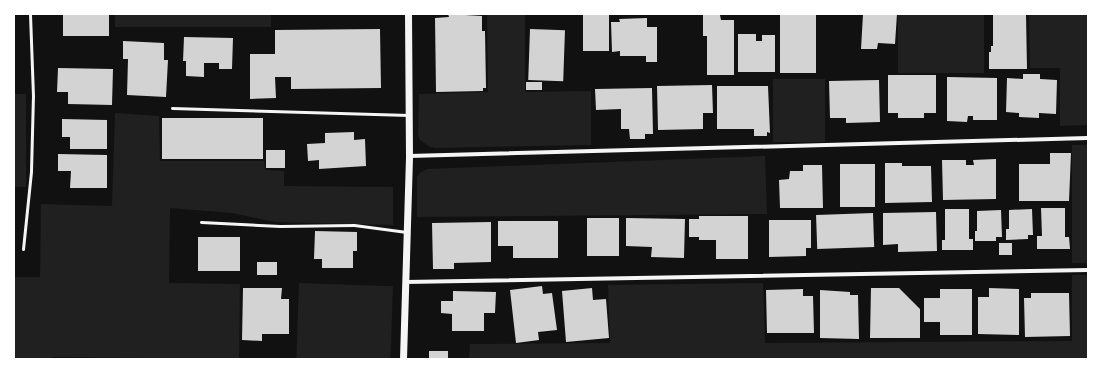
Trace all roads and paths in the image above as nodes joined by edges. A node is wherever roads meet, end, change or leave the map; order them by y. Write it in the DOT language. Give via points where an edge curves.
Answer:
graph roads {
  1 [pos="30,14"];
  2 [pos="408,14"];
  3 [pos="172,108"];
  4 [pos="409,115"];
  5 [pos="1088,138"];
  6 [pos="408,156"];
  7 [pos="201,222"];
  8 [pos="407,232"];
  9 [pos="23,250"];
  10 [pos="1088,270"];
  11 [pos="405,282"];
  12 [pos="403,359"];
  1 -- 9 [label="lane" via="31,171"];
  2 -- 4 [label="street"];
  3 -- 4 [label="lane"];
  4 -- 6 [label="street"];
  5 -- 6 [label="street"];
  6 -- 8 [label="street"];
  7 -- 8 [label="lane" via="354,226"];
  8 -- 11 [label="street"];
  10 -- 11 [label="street"];
  11 -- 12 [label="street"];
}
